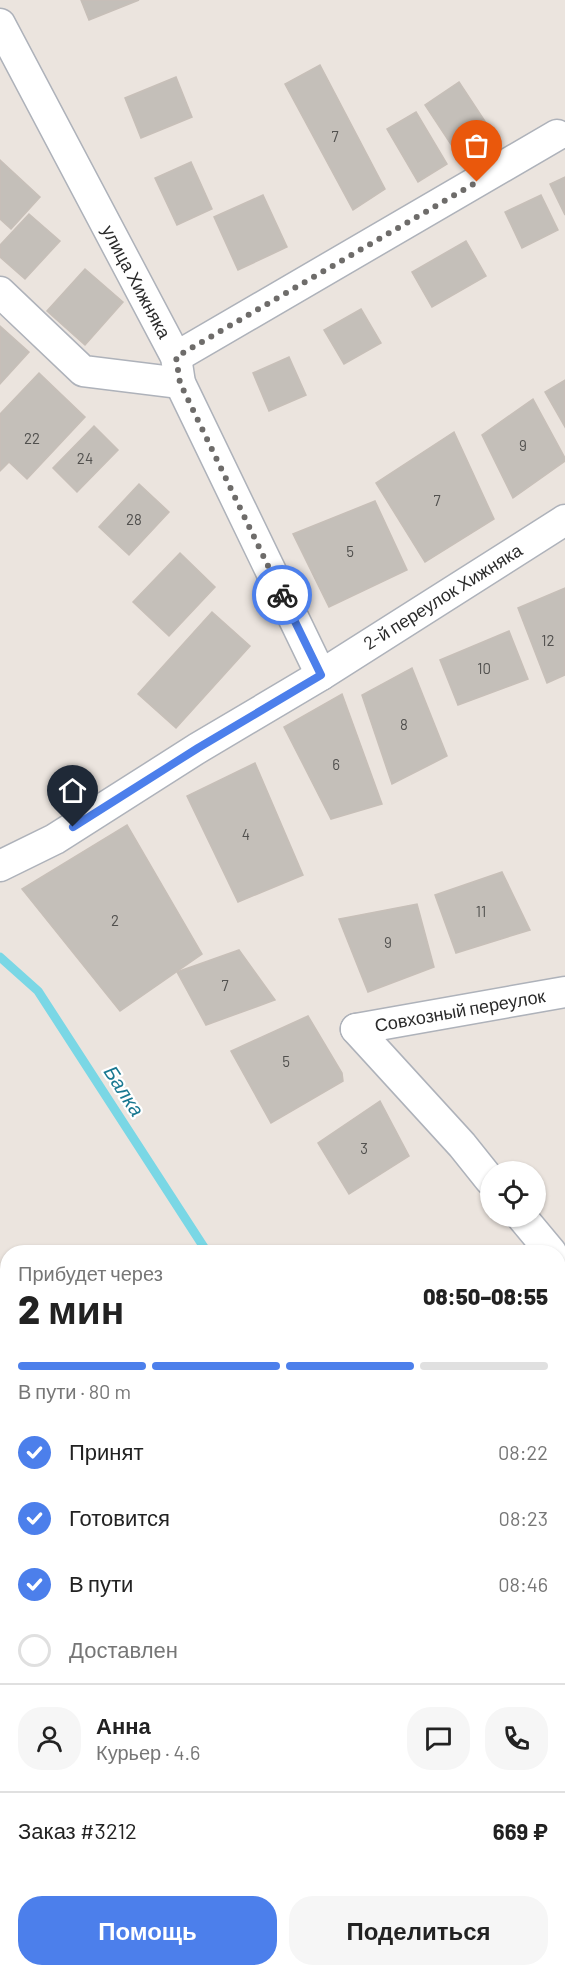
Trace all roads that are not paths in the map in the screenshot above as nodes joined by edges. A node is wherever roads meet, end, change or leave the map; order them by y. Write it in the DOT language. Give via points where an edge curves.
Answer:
graph roads {
  1 [pos="0,24"];
  2 [pos="557,135"];
  3 [pos="0,292"];
  4 [pos="178,370"];
  5 [pos="565,520"];
  6 [pos="321,675"];
  7 [pos="0,866"];
  8 [pos="565,993"];
  9 [pos="480,1168"];
  10 [pos="530,1227"];
  11 [pos="545,1245"];
  1 -- 4 [label="street, улица Хижняка"];
  2 -- 4 [label="street"];
  3 -- 4 [label="street" via="83,371"];
  4 -- 6 [label="street, улица Хижняка"];
  5 -- 6 [label="street, 2-й переулок Хижняка"];
  6 -- 7 [label="street, 2-й переулок Хижняка" via="55,839"];
  8 -- 9 [label="street, Совхозный переулок" via="356,1029"];
  10 -- 11 [label="street"];
}
